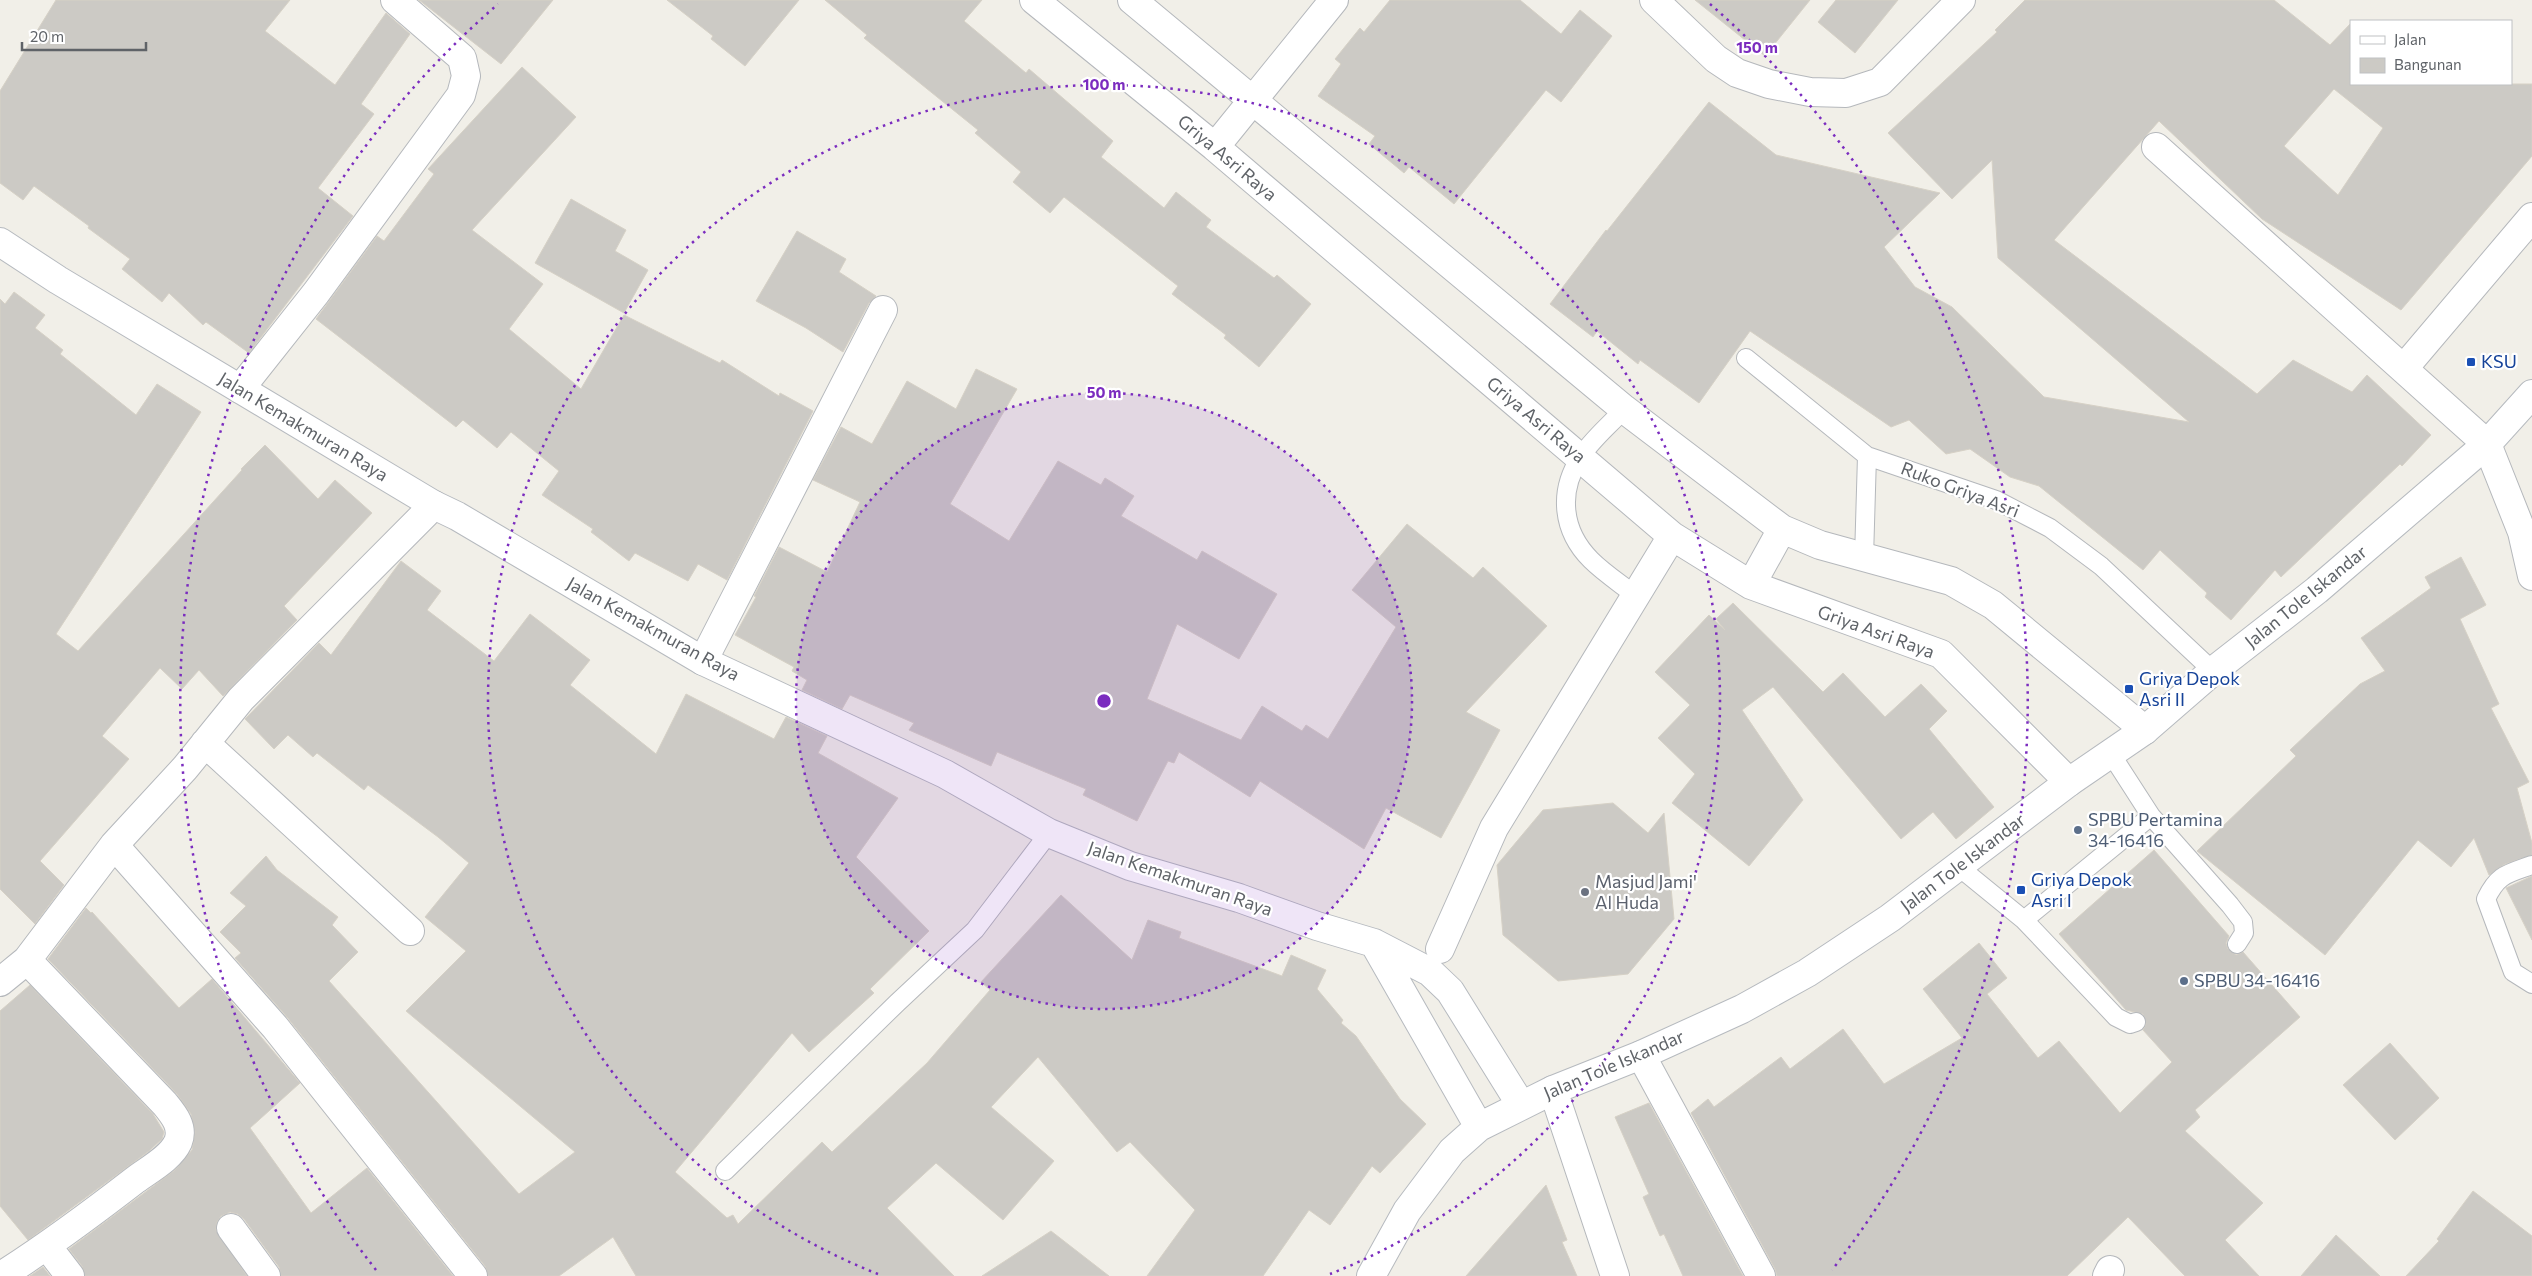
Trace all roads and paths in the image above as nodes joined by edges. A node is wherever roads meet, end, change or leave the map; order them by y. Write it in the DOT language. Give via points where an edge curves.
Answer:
graph roads {
  1 [pos="395,0"];
  2 [pos="1034,0"];
  3 [pos="1132,0"];
  4 [pos="1334,0"];
  5 [pos="1654,0"];
  6 [pos="1961,0"];
  7 [pos="1253,102"];
  8 [pos="1215,147"];
  9 [pos="2156,147"];
  10 [pos="2532,217"];
  11 [pos="0,242"];
  12 [pos="883,310"];
  13 [pos="1746,358"];
  14 [pos="2404,368"];
  15 [pos="240,389"];
  16 [pos="2532,394"];
  17 [pos="1624,409"];
  18 [pos="2487,444"];
  19 [pos="1867,456"];
  20 [pos="1580,458"];
  21 [pos="434,505"];
  22 [pos="1782,529"];
  23 [pos="1672,536"];
  24 [pos="1864,558"];
  25 [pos="2532,576"];
  26 [pos="1751,585"];
  27 [pos="1636,596"];
  28 [pos="704,661"];
  29 [pos="2213,671"];
  30 [pos="2145,730"];
  31 [pos="205,743"];
  32 [pos="2111,754"];
  33 [pos="2070,782"];
  34 [pos="2151,816"];
  35 [pos="1049,833"];
  36 [pos="114,845"];
  37 [pos="2532,864"];
  38 [pos="1959,867"];
  39 [pos="2024,920"];
  40 [pos="410,931"];
  41 [pos="1374,943"];
  42 [pos="2237,944"];
  43 [pos="1440,949"];
  44 [pos="27,960"];
  45 [pos="0,982"];
  46 [pos="2532,984"];
  47 [pos="2136,1022"];
  48 [pos="1641,1055"];
  49 [pos="1553,1090"];
  50 [pos="1521,1105"];
  51 [pos="1479,1127"];
  52 [pos="725,1171"];
  53 [pos="231,1228"];
  54 [pos="48,1246"];
  55 [pos="1,1276"];
  56 [pos="70,1276"];
  57 [pos="266,1276"];
  58 [pos="473,1276"];
  59 [pos="1371,1276"];
  60 [pos="1615,1276"];
  61 [pos="1761,1276"];
  1 -- 15 [label="street" via="462,58 466,76 460,95 316,293"];
  2 -- 8 [label="street, Griya Asri Raya"];
  3 -- 7 [label="street"];
  4 -- 7 [label="street"];
  5 -- 6 [label="street" via="1716,59 1737,73 1769,84 1810,92 1846,93 1880,82"];
  7 -- 8 [label="street"];
  7 -- 17 [label="street"];
  8 -- 20 [label="street, Griya Asri Raya"];
  9 -- 14 [label="street"];
  10 -- 14 [label="street"];
  11 -- 15 [label="street, Jalan Kemakmuran Raya"];
  12 -- 28 [label="street"];
  13 -- 19 [label="lane, Ruko Griya Asri"];
  14 -- 18 [label="street"];
  15 -- 21 [label="street, Jalan Kemakmuran Raya"];
  16 -- 18 [label="street, Jalan Tole Iskandar"];
  17 -- 20 [label="lane"];
  17 -- 22 [label="street"];
  18 -- 25 [label="street" via="2522,532"];
  18 -- 29 [label="street, Jalan Tole Iskandar" via="2317,590"];
  19 -- 24 [label="lane"];
  19 -- 29 [label="lane, Ruko Griya Asri" via="1996,500 2050,528 2100,566"];
  20 -- 23 [label="street, Griya Asri Raya"];
  20 -- 27 [label="lane" via="1568,484 1564,510 1574,537 1590,560"];
  21 -- 28 [label="street, Jalan Kemakmuran Raya"];
  21 -- 31 [label="street" via="240,699"];
  22 -- 24 [label="street"];
  22 -- 26 [label="street"];
  23 -- 26 [label="street, Griya Asri Raya"];
  23 -- 27 [label="street"];
  24 -- 30 [label="street" via="1950,581 1993,605"];
  26 -- 33 [label="street, Griya Asri Raya" via="1941,654"];
  27 -- 43 [label="street" via="1494,828"];
  28 -- 35 [label="street, Jalan Kemakmuran Raya" via="945,774"];
  29 -- 30 [label="street, Jalan Tole Iskandar"];
  30 -- 32 [label="street, Jalan Tole Iskandar"];
  31 -- 36 [label="street"];
  31 -- 40 [label="street"];
  32 -- 33 [label="street, Jalan Tole Iskandar"];
  32 -- 34 [label="lane"];
  33 -- 38 [label="street, Jalan Tole Iskandar"];
  34 -- 39 [label="lane"];
  34 -- 42 [label="lane" via="2242,922 2244,933"];
  35 -- 41 [label="street, Jalan Kemakmuran Raya" via="1130,866"];
  35 -- 52 [label="lane" via="975,930"];
  36 -- 44 [label="street"];
  36 -- 58 [label="street" via="275,1027"];
  37 -- 46 [label="lane" via="2501,876 2486,899 2513,972"];
  38 -- 39 [label="lane"];
  38 -- 48 [label="street, Jalan Tole Iskandar" via="1807,973 1742,1009"];
  39 -- 47 [label="lane" via="2116,1017 2130,1024"];
  41 -- 50 [label="street, Jalan Kemakmuran Raya" via="1430,972 1450,991"];
  41 -- 51 [label="street"];
  44 -- 45 [label="street"];
  44 -- 54 [label="street" via="165,1104 177,1119 179,1134 178,1142 162,1159"];
  48 -- 49 [label="street, Jalan Tole Iskandar"];
  48 -- 61 [label="street"];
  49 -- 50 [label="street, Jalan Tole Iskandar"];
  49 -- 60 [label="street"];
  50 -- 51 [label="street, Jalan Tole Iskandar"];
  51 -- 59 [label="street, Jalan Tole Iskandar" via="1452,1151 1407,1211"];
  53 -- 57 [label="street"];
  54 -- 55 [label="street"];
  54 -- 56 [label="street"];
}
